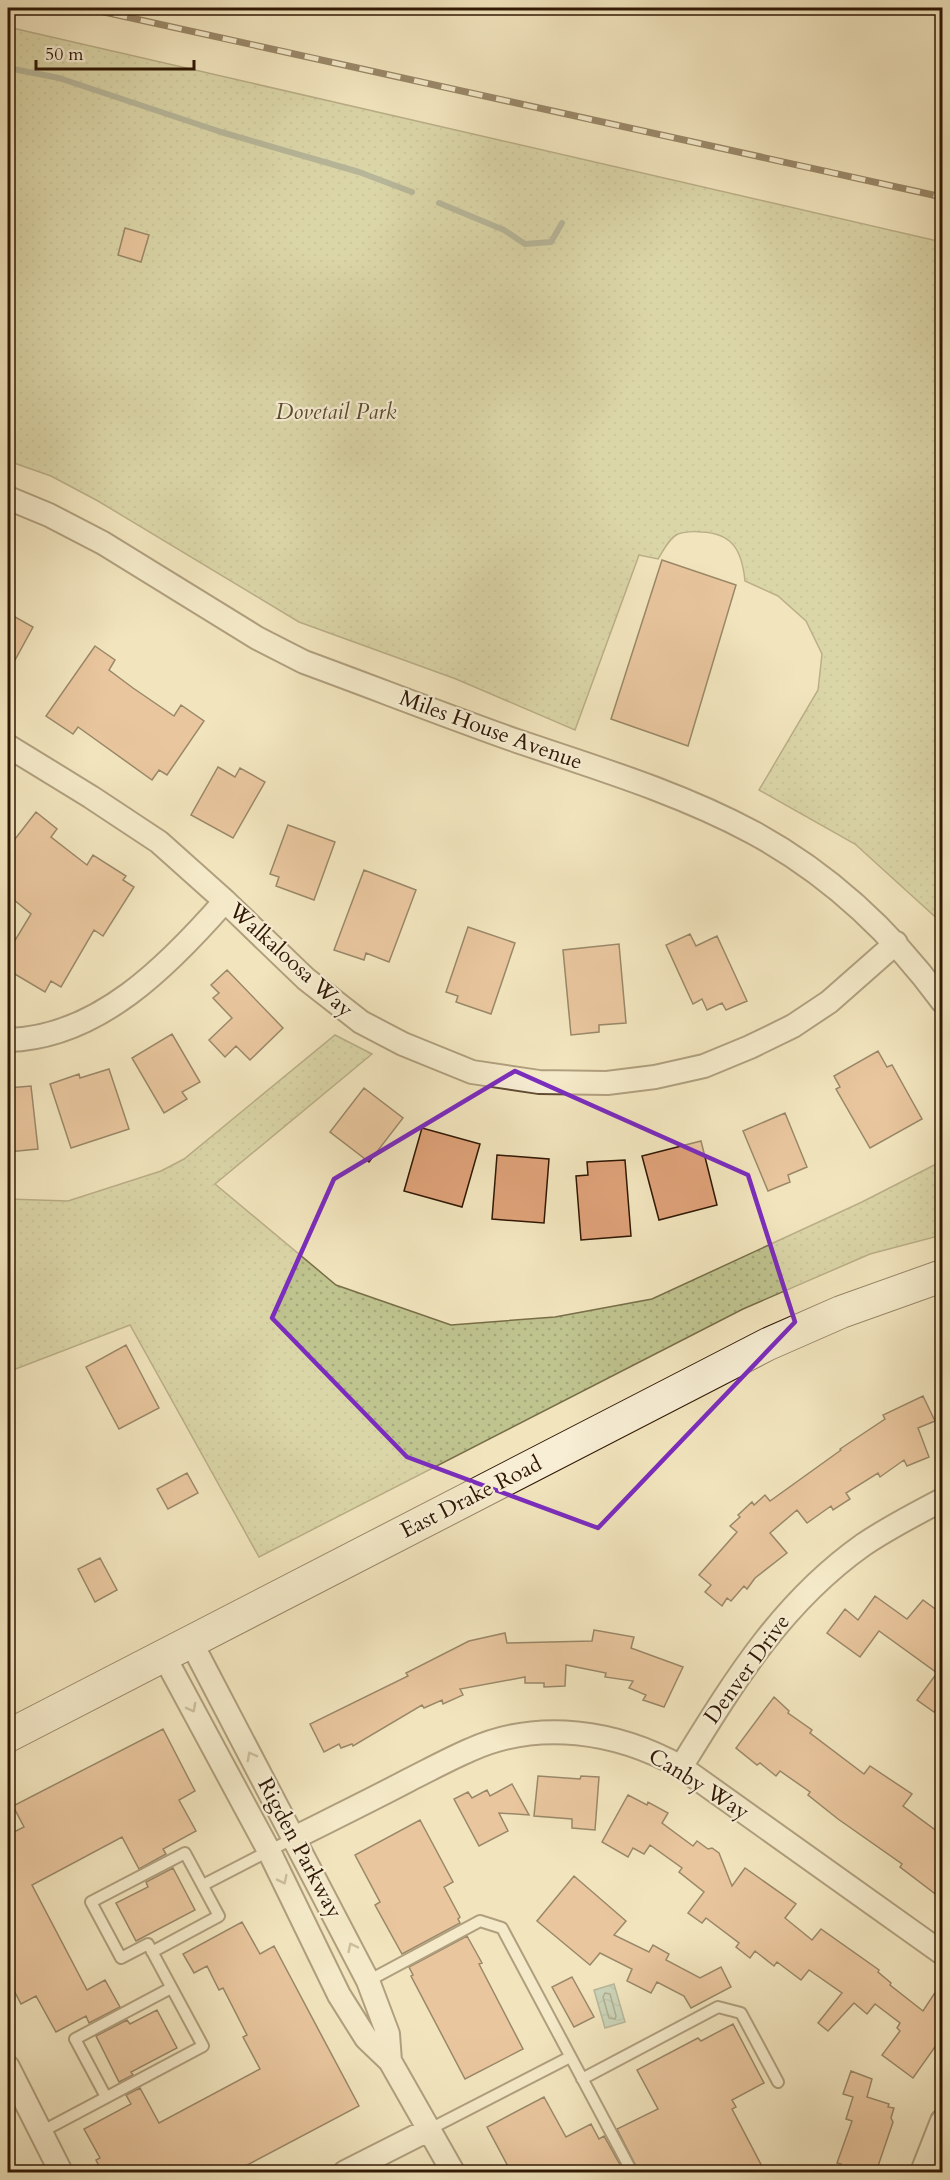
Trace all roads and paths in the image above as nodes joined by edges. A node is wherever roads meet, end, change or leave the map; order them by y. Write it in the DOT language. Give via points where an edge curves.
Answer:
graph roads {
  1 [pos="8,498"];
  2 [pos="8,746"];
  3 [pos="225,901"];
  4 [pos="896,943"];
  5 [pos="942,1001"];
  6 [pos="8,1040"];
  7 [pos="942,1276"];
  8 [pos="942,1500"];
  9 [pos="191,1642"];
  10 [pos="164,1656"];
  11 [pos="8,1736"];
  12 [pos="681,1767"];
  13 [pos="294,1838"];
  14 [pos="269,1851"];
  15 [pos="203,1885"];
  16 [pos="152,1952"];
  17 [pos="942,1953"];
  18 [pos="368,1981"];
  19 [pos="171,1988"];
  20 [pos="570,2057"];
  21 [pos="390,2061"];
  22 [pos="8,2067"];
  23 [pos="582,2079"];
  24 [pos="778,2082"];
  25 [pos="106,2097"];
  26 [pos="942,2121"];
  27 [pos="430,2129"];
  28 [pos="41,2132"];
  29 [pos="61,2172"];
  30 [pos="345,2172"];
  31 [pos="453,2172"];
  32 [pos="632,2172"];
  33 [pos="922,2172"];
  1 -- 4 [label="street, Miles House Avenue" via="103,543 257,638 304,662 698,806 755,833 827,882"];
  2 -- 3 [label="street, Walkaloosa Way" via="159,842"];
  3 -- 4 [label="street, Walkaloosa Way" via="306,979 361,1022 472,1072 539,1082 607,1083 704,1066 793,1026 829,1002"];
  3 -- 6 [label="street" via="193,938 105,1010 69,1029"];
  4 -- 5 [label="street, Miles House Avenue"];
  7 -- 9 [label="main road, East Drake Road" via="841,1312 768,1344"];
  8 -- 12 [label="street, Denver Drive" via="862,1546 816,1583 750,1659"];
  9 -- 10 [label="main road, East Drake Road"];
  13 -- 9 [label="street, Rigden Parkway, one-way"];
  10 -- 11 [label="main road, East Drake Road"];
  10 -- 14 [label="street, Rigden Parkway, one-way"];
  12 -- 13 [label="street, Canby Way" via="633,1744 598,1735 547,1733 506,1738 471,1749"];
  12 -- 17 [label="street, Canby Way"];
  13 -- 14 [label="lane"];
  18 -- 13 [label="street, Rigden Parkway, one-way"];
  14 -- 15 [label="lane"];
  14 -- 21 [label="street, Rigden Parkway, one-way" via="339,1995 366,2037"];
  15 -- 16 [label="lane" via="219,1916"];
  15 -- 16 [label="lane" via="185,1853 91,1902 121,1958 148,1944"];
  16 -- 19 [label="lane"];
  18 -- 20 [label="lane" via="480,1921 502,1928"];
  18 -- 21 [label="street, Rigden Parkway" via="388,2034"];
  19 -- 25 [label="lane" via="75,2039"];
  19 -- 25 [label="lane" via="202,2046"];
  20 -- 23 [label="lane"];
  20 -- 27 [label="lane"];
  21 -- 27 [label="street, Rigden Parkway"];
  22 -- 28 [label="street"];
  23 -- 24 [label="lane" via="718,2007 741,2013"];
  23 -- 32 [label="lane"];
  25 -- 28 [label="lane"];
  26 -- 33 [label="street"];
  27 -- 30 [label="street"];
  27 -- 31 [label="street, Rigden Parkway"];
  28 -- 29 [label="street"];
}
